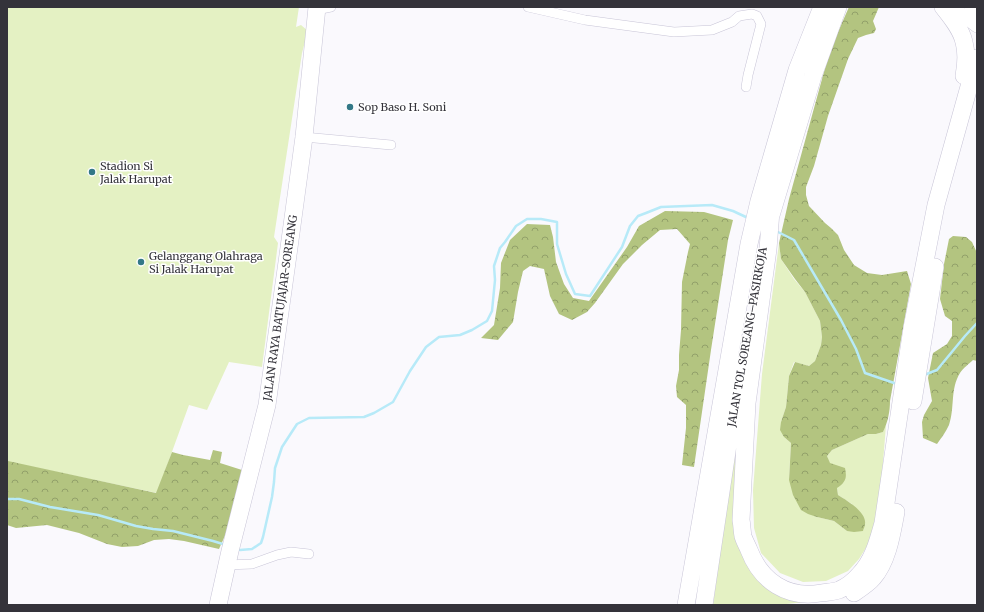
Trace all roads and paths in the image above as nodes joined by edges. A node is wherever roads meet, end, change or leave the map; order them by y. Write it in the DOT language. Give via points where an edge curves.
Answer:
graph roads {
  1 [pos="528,7"];
  2 [pos="822,7"];
  3 [pos="838,7"];
  4 [pos="943,7"];
  5 [pos="952,7"];
  6 [pos="971,7"];
  7 [pos="321,8"];
  8 [pos="977,12"];
  9 [pos="977,26"];
  10 [pos="977,58"];
  11 [pos="977,84"];
  12 [pos="746,87"];
  13 [pos="977,97"];
  14 [pos="968,117"];
  15 [pos="304,137"];
  16 [pos="953,143"];
  17 [pos="391,145"];
  18 [pos="768,207"];
  19 [pos="760,246"];
  20 [pos="914,355"];
  21 [pos="907,404"];
  22 [pos="230,551"];
  23 [pos="309,554"];
  24 [pos="218,605"];
  25 [pos="686,605"];
  26 [pos="704,605"];
  27 [pos="809,605"];
  1 -- 12 [label="street" via="585,20 674,32 712,30 732,22 739,16 752,14 757,16 761,24"];
  2 -- 18 [label="highway" via="798,70"];
  3 -- 18 [label="highway"];
  4 -- 16 [label="highway" via="962,36 966,58"];
  5 -- 9 [label="street"];
  6 -- 8 [label="street"];
  7 -- 15 [label="highway, JALAN RAYA BATUJAJAR-SOREANG"];
  10 -- 16 [label="highway"];
  11 -- 14 [label="highway"];
  13 -- 14 [label="highway"];
  14 -- 20 [label="highway" via="945,208"];
  15 -- 17 [label="street"];
  15 -- 22 [label="highway, JALAN RAYA BATUJAJAR-SOREANG" via="267,405"];
  16 -- 20 [label="highway" via="936,205 912,328"];
  18 -- 19 [label="highway"];
  19 -- 21 [label="highway" via="747,402 741,520 743,537 753,560 777,586 790,592 813,594 839,590 860,575 870,561 883,522"];
  19 -- 25 [label="highway, JALAN TOL SOREANG–PASIRKOJA"];
  19 -- 26 [label="highway, JALAN TOL SOREANG–PASIRKOJA"];
  20 -- 21 [label="highway"];
  21 -- 27 [label="highway" via="892,536 882,564 873,578 851,595"];
  22 -- 23 [label="street" via="252,564 291,552"];
  22 -- 24 [label="highway, JALAN RAYA BATUJAJAR-SOREANG"];
}
